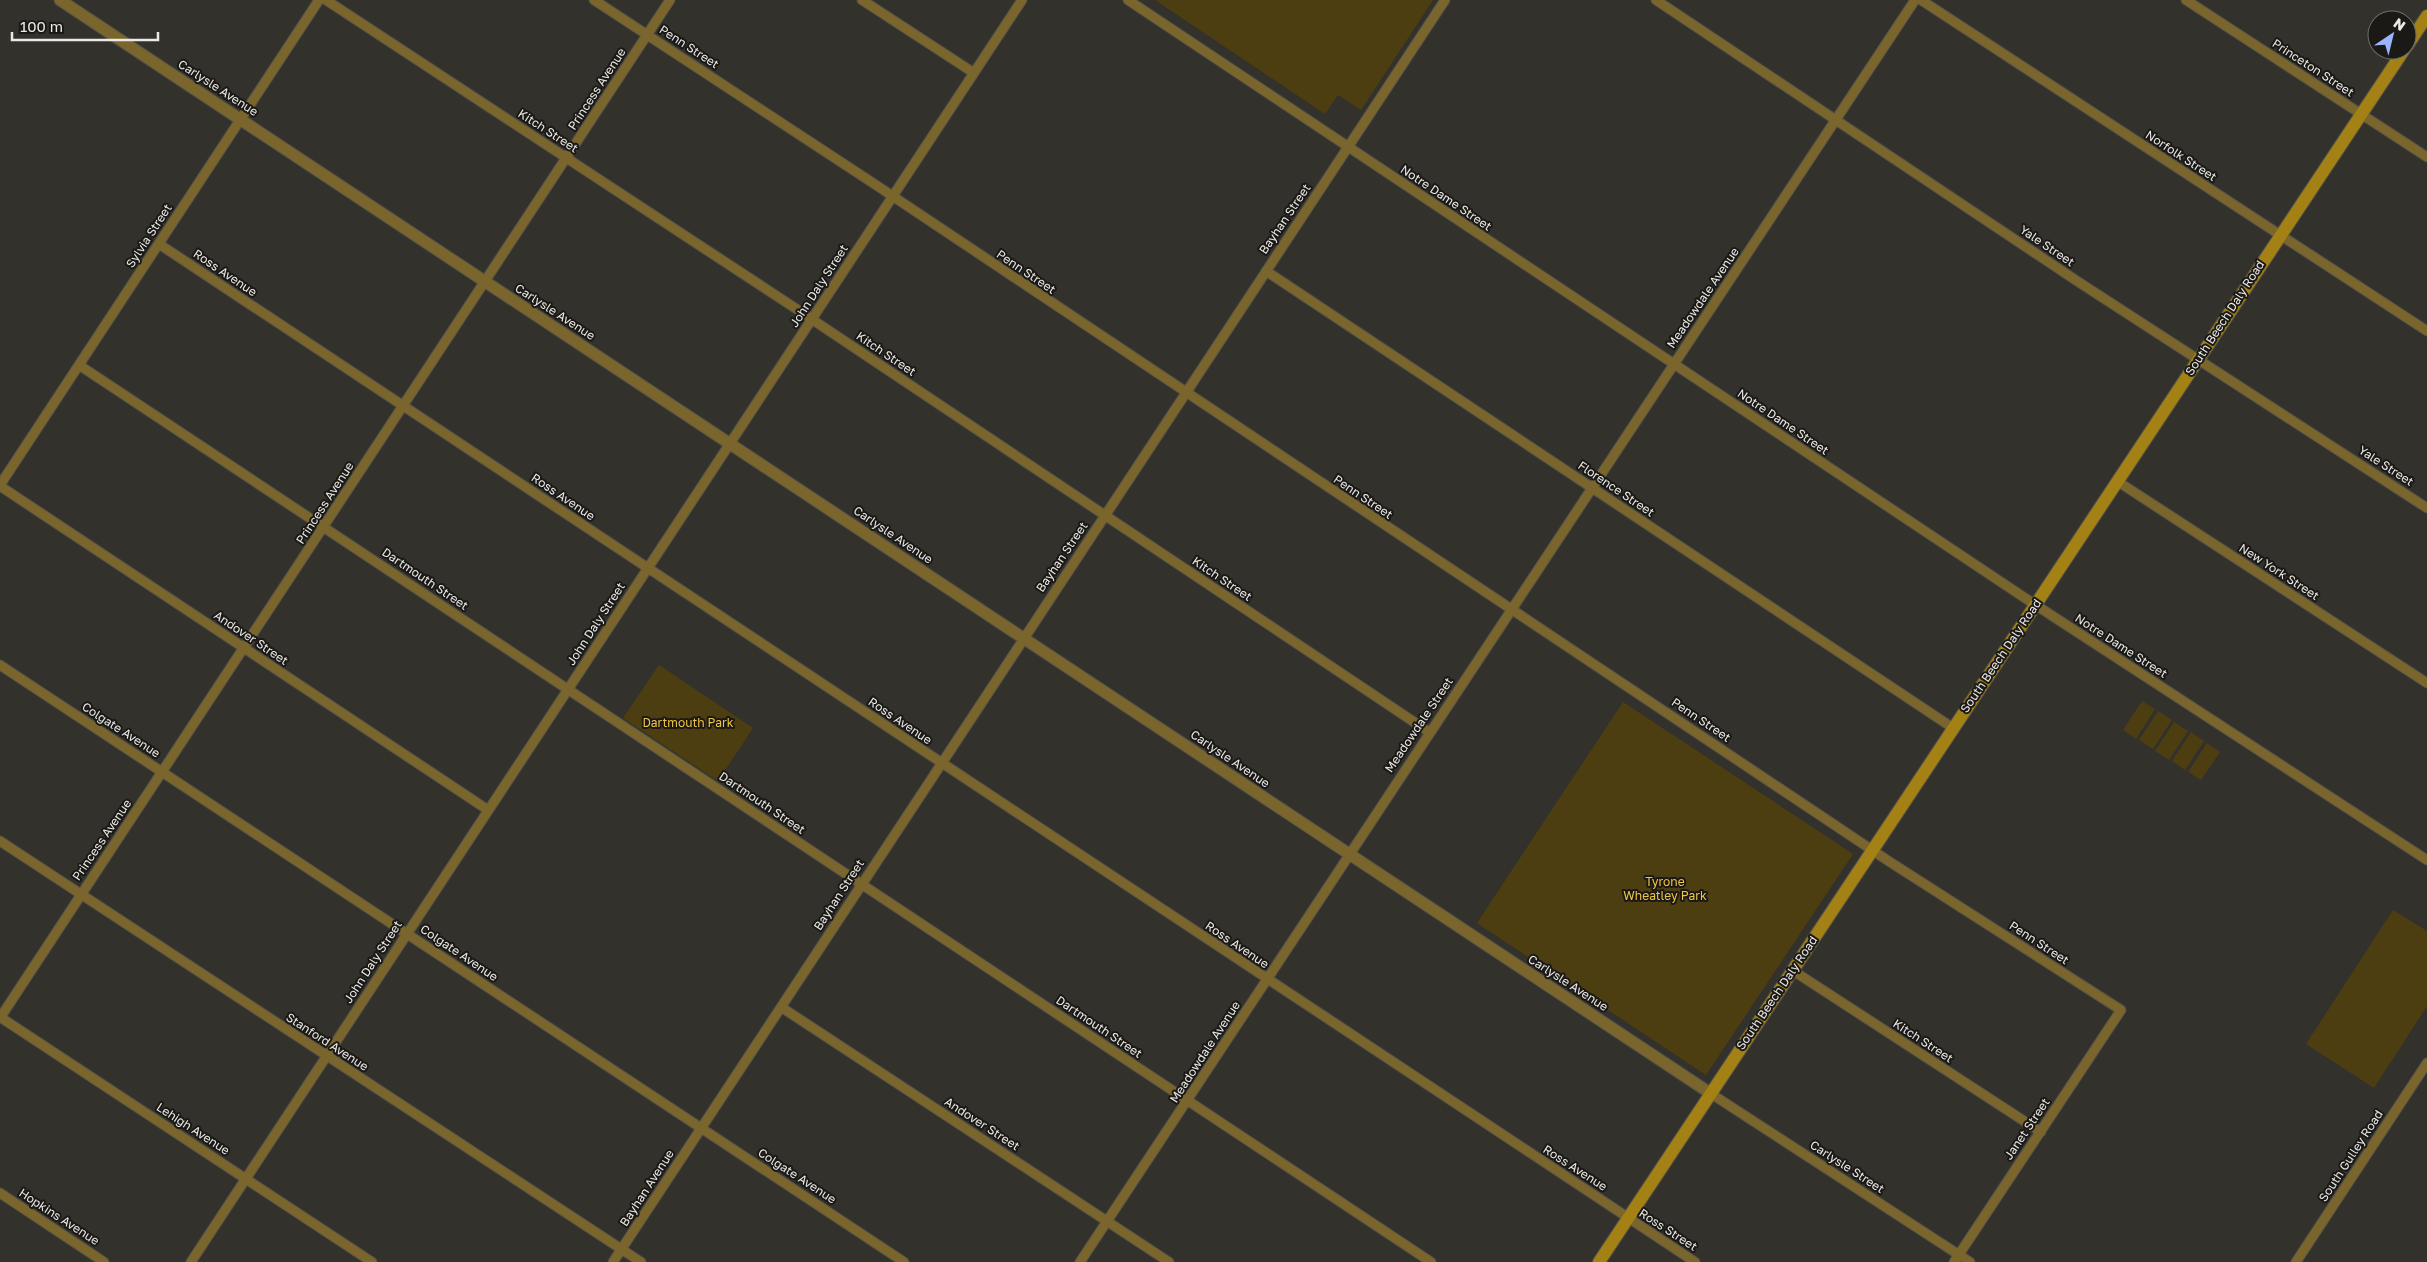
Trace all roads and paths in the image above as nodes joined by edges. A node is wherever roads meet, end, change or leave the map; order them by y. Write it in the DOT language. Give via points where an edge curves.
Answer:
graph roads {
  1 [pos="60,0"];
  2 [pos="319,0"];
  3 [pos="326,0"];
  4 [pos="594,0"];
  5 [pos="670,0"];
  6 [pos="862,0"];
  7 [pos="1022,0"];
  8 [pos="1128,0"];
  9 [pos="1445,0"];
  10 [pos="1656,0"];
  11 [pos="1915,0"];
  12 [pos="1921,0"];
  13 [pos="2186,0"];
  14 [pos="2427,16"];
  15 [pos="2417,31"];
  16 [pos="647,35"];
  17 [pos="2397,60"];
  18 [pos="974,73"];
  19 [pos="2361,115"];
  20 [pos="241,119"];
  21 [pos="1836,120"];
  22 [pos="1348,147"];
  23 [pos="2427,157"];
  24 [pos="566,158"];
  25 [pos="892,197"];
  26 [pos="2279,236"];
  27 [pos="159,244"];
  28 [pos="1266,271"];
  29 [pos="485,282"];
  30 [pos="812,320"];
  31 [pos="2427,332"];
  32 [pos="2198,359"];
  33 [pos="79,365"];
  34 [pos="1673,365"];
  35 [pos="1185,393"];
  36 [pos="404,406"];
  37 [pos="730,444"];
  38 [pos="2117,481"];
  39 [pos="0,486"];
  40 [pos="1591,487"];
  41 [pos="2427,508"];
  42 [pos="1104,516"];
  43 [pos="324,527"];
  44 [pos="648,568"];
  45 [pos="2035,605"];
  46 [pos="1510,610"];
  47 [pos="1023,638"];
  48 [pos="244,648"];
  49 [pos="0,665"];
  50 [pos="2427,683"];
  51 [pos="568,690"];
  52 [pos="1953,728"];
  53 [pos="1429,732"];
  54 [pos="941,763"];
  55 [pos="163,772"];
  56 [pos="488,810"];
  57 [pos="0,840"];
  58 [pos="1872,850"];
  59 [pos="1348,854"];
  60 [pos="2427,860"];
  61 [pos="861,885"];
  62 [pos="81,894"];
  63 [pos="407,934"];
  64 [pos="1792,970"];
  65 [pos="1267,980"];
  66 [pos="781,1007"];
  67 [pos="2121,1010"];
  68 [pos="0,1017"];
  69 [pos="326,1056"];
  70 [pos="2427,1063"];
  71 [pos="1710,1093"];
  72 [pos="1187,1101"];
  73 [pos="701,1128"];
  74 [pos="2041,1132"];
  75 [pos="246,1179"];
  76 [pos="0,1193"];
  77 [pos="1628,1218"];
  78 [pos="1107,1221"];
  79 [pos="621,1250"];
  80 [pos="1956,1258"];
  81 [pos="104,1262"];
  82 [pos="191,1262"];
  83 [pos="372,1262"];
  84 [pos="613,1262"];
  85 [pos="641,1262"];
  86 [pos="904,1262"];
  87 [pos="1080,1262"];
  88 [pos="1169,1262"];
  89 [pos="1431,1262"];
  90 [pos="1599,1262"];
  91 [pos="1695,1262"];
  92 [pos="1970,1262"];
  93 [pos="2296,1262"];
  1 -- 20 [label="street, Carlysle Avenue"];
  2 -- 20 [label="street, Sylvia Street"];
  3 -- 24 [label="street, Kitch Street"];
  4 -- 16 [label="street, Penn Street"];
  5 -- 16 [label="street, Princess Avenue"];
  6 -- 18 [label="street"];
  7 -- 18 [label="street, John Daly Street"];
  8 -- 22 [label="street, Notre Dame Street"];
  9 -- 22 [label="street, Bayhan Street"];
  10 -- 21 [label="street, Yale Street"];
  11 -- 21 [label="street, Meadowdale Avenue"];
  12 -- 26 [label="street, Norfolk Street"];
  13 -- 19 [label="street, Princeton Street"];
  14 -- 15 [label="main road"];
  16 -- 24 [label="street, Princess Avenue"];
  16 -- 25 [label="street, Penn Street"];
  17 -- 19 [label="main road, South Beech Daly Road"];
  18 -- 25 [label="street, John Daly Street"];
  19 -- 23 [label="street, Princeton Street"];
  19 -- 26 [label="main road, South Beech Daly Road"];
  20 -- 27 [label="street, Sylvia Street"];
  20 -- 29 [label="street, Carlysle Avenue"];
  21 -- 32 [label="street, Yale Street"];
  21 -- 34 [label="street, Meadowdale Avenue"];
  22 -- 28 [label="street, Bayhan Street"];
  22 -- 34 [label="street, Notre Dame Street"];
  24 -- 29 [label="street, Princess Avenue"];
  24 -- 30 [label="street, Kitch Street"];
  25 -- 30 [label="street, John Daly Street"];
  25 -- 35 [label="street, Penn Street"];
  26 -- 31 [label="street, Norfolk Street"];
  26 -- 32 [label="main road, South Beech Daly Road"];
  27 -- 33 [label="street, Sylvia Street"];
  27 -- 36 [label="street, Ross Avenue"];
  28 -- 35 [label="street, Bayhan Street"];
  28 -- 40 [label="street, Florence Street"];
  29 -- 36 [label="street, Princess Avenue"];
  29 -- 37 [label="street, Carlysle Avenue"];
  30 -- 37 [label="street, John Daly Street"];
  30 -- 42 [label="street, Kitch Street"];
  32 -- 38 [label="main road, South Beech Daly Road"];
  32 -- 41 [label="street, Yale Street"];
  33 -- 39 [label="street, Sylvia Street"];
  33 -- 43 [label="street, Dartmouth Street"];
  34 -- 40 [label="street, Meadowdale Avenue"];
  34 -- 45 [label="street, Notre Dame Street"];
  35 -- 42 [label="street, Bayhan Street"];
  35 -- 46 [label="street, Penn Street"];
  36 -- 43 [label="street, Princess Avenue"];
  36 -- 44 [label="street, Ross Avenue"];
  37 -- 44 [label="street, John Daly Street"];
  37 -- 47 [label="street, Carlysle Avenue"];
  38 -- 45 [label="main road, South Beech Daly Road"];
  38 -- 50 [label="street, New York Street"];
  39 -- 48 [label="street, Andover Street"];
  40 -- 46 [label="street, Meadowdale Avenue"];
  40 -- 52 [label="street, Florence Street"];
  42 -- 47 [label="street, Bayhan Street"];
  42 -- 53 [label="street, Kitch Street"];
  43 -- 48 [label="street, Princess Avenue"];
  43 -- 51 [label="street, Dartmouth Street"];
  44 -- 51 [label="street, John Daly Street"];
  44 -- 54 [label="street, Ross Avenue"];
  45 -- 52 [label="main road, South Beech Daly Road"];
  45 -- 60 [label="street, Notre Dame Street"];
  46 -- 53 [label="street, Meadowdale Street"];
  46 -- 58 [label="street, Penn Street"];
  47 -- 54 [label="street, Bayhan Street"];
  47 -- 59 [label="street, Carlysle Avenue"];
  48 -- 55 [label="street, Princess Avenue"];
  48 -- 56 [label="street, Andover Street"];
  49 -- 55 [label="street, Colgate Avenue"];
  51 -- 56 [label="street, John Daly Street"];
  51 -- 61 [label="street, Dartmouth Street"];
  52 -- 58 [label="main road, South Beech Daly Road"];
  53 -- 59 [label="street, Meadowdale Street"];
  54 -- 61 [label="street, Bayhan Street"];
  54 -- 65 [label="street, Ross Avenue"];
  55 -- 62 [label="street, Princess Avenue"];
  55 -- 63 [label="street, Colgate Avenue"];
  56 -- 63 [label="street, John Daly Street"];
  57 -- 62 [label="street, Stanford Avenue"];
  58 -- 64 [label="main road, South Beech Daly Road"];
  58 -- 67 [label="street, Penn Street"];
  59 -- 65 [label="street, Meadowdale Avenue"];
  59 -- 71 [label="street, Carlysle Avenue"];
  61 -- 66 [label="street, Bayhan Street"];
  61 -- 72 [label="street, Dartmouth Street"];
  62 -- 68 [label="street, Princess Avenue"];
  62 -- 69 [label="street, Stanford Avenue"];
  63 -- 69 [label="street, John Daly Street"];
  63 -- 73 [label="street, Colgate Avenue"];
  64 -- 71 [label="main road, South Beech Daly Road"];
  64 -- 74 [label="street, Kitch Street"];
  65 -- 72 [label="street, Meadowdale Avenue"];
  65 -- 77 [label="street, Ross Avenue"];
  66 -- 73 [label="street, Bayhan Street"];
  66 -- 78 [label="street, Andover Street"];
  67 -- 74 [label="street, Janet Street"];
  68 -- 75 [label="street, Lehigh Avenue"];
  69 -- 75 [label="street, John Daly Street"];
  69 -- 79 [label="street, Stanford Avenue"];
  70 -- 93 [label="street, South Gulley Road"];
  71 -- 77 [label="main road, South Beech Daly Road"];
  71 -- 80 [label="street, Carlysle Street"];
  72 -- 78 [label="street, Meadowdale Avenue"];
  72 -- 89 [label="street, Dartmouth Street"];
  73 -- 79 [label="street, Bayhan Avenue"];
  73 -- 86 [label="street, Colgate Avenue"];
  74 -- 80 [label="street, Janet Street"];
  75 -- 82 [label="street, John Daly Street"];
  75 -- 83 [label="street, Lehigh Avenue"];
  76 -- 81 [label="street, Hopkins Avenue"];
  77 -- 90 [label="main road, South Beech Daly Road"];
  77 -- 91 [label="street, Ross Street"];
  78 -- 87 [label="street, Meadowdale Avenue"];
  78 -- 88 [label="street, Andover Street"];
  79 -- 84 [label="street, Bayhan Avenue"];
  79 -- 85 [label="street, Stanford Avenue"];
  80 -- 92 [label="street, Carlysle Street"];
}
